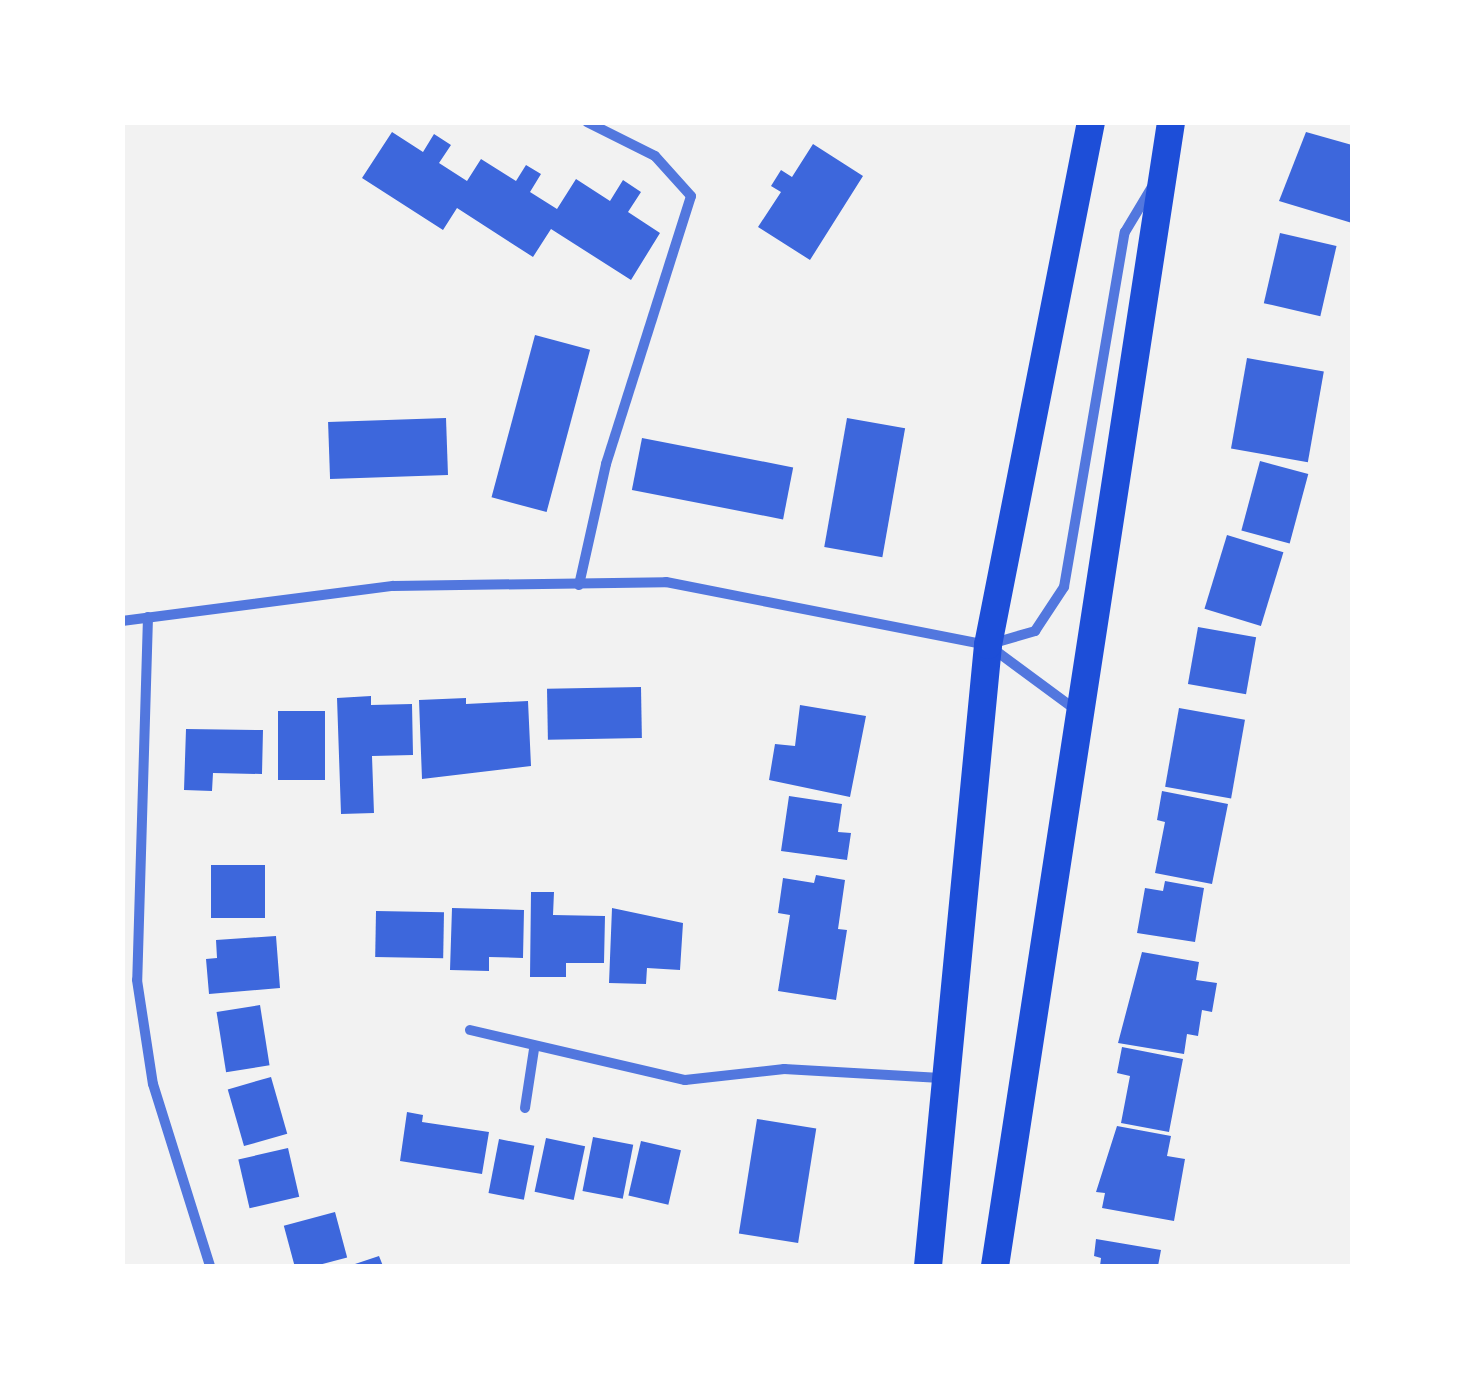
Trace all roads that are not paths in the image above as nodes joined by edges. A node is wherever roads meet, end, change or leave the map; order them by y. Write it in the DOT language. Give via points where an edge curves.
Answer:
graph roads {
  1 [pos="587,122"];
  2 [pos="1092,122"];
  3 [pos="1171,122"];
  4 [pos="1166,164"];
  5 [pos="579,585"];
  6 [pos="148,617"];
  7 [pos="122,621"];
  8 [pos="988,645"];
  9 [pos="1076,710"];
  10 [pos="470,1030"];
  11 [pos="534,1049"];
  12 [pos="948,1079"];
  13 [pos="525,1108"];
  14 [pos="210,1266"];
  15 [pos="928,1266"];
  16 [pos="995,1266"];
  1 -- 5 [label="street" via="655,156 691,196 606,464"];
  2 -- 8 [label="highway"];
  3 -- 4 [label="highway"];
  4 -- 8 [label="street" via="1125,232 1064,587 1034,631"];
  4 -- 9 [label="highway"];
  5 -- 6 [label="street" via="393,586"];
  5 -- 8 [label="street" via="666,582"];
  6 -- 7 [label="street"];
  6 -- 14 [label="street" via="138,980 152,1084"];
  8 -- 9 [label="street"];
  8 -- 12 [label="highway"];
  9 -- 16 [label="highway"];
  10 -- 11 [label="street"];
  11 -- 12 [label="street" via="684,1080 784,1068"];
  11 -- 13 [label="street"];
  12 -- 15 [label="highway"];
}
